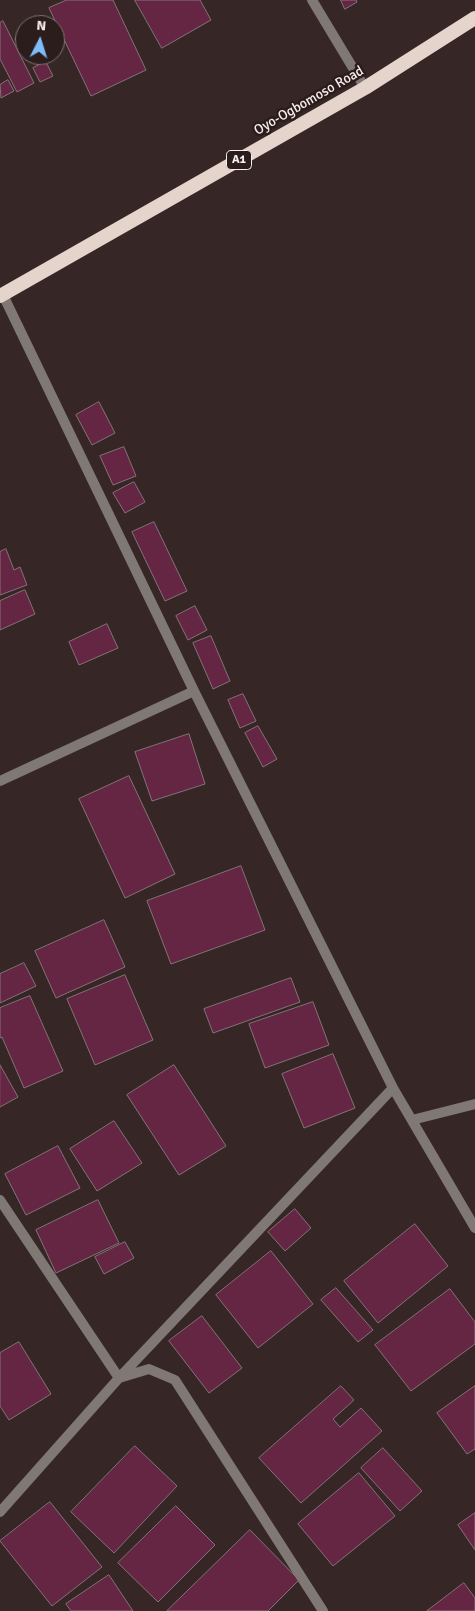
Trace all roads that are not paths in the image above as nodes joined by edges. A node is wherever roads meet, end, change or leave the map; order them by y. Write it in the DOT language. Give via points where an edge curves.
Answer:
graph roads {
  1 [pos="312,0"];
  2 [pos="475,18"];
  3 [pos="365,88"];
  4 [pos="1,295"];
  5 [pos="194,691"];
  6 [pos="0,781"];
  7 [pos="393,1088"];
  8 [pos="475,1104"];
  9 [pos="412,1120"];
  10 [pos="0,1200"];
  11 [pos="475,1228"];
  12 [pos="119,1378"];
  13 [pos="0,1512"];
  14 [pos="323,1611"];
  1 -- 3 [label="street"];
  2 -- 3 [label="highway, Oyo-Ogbomoso Road / A1"];
  3 -- 4 [label="highway, Oyo-Ogbomoso Road / A1"];
  4 -- 5 [label="street"];
  5 -- 6 [label="street"];
  5 -- 7 [label="street"];
  7 -- 9 [label="street"];
  7 -- 12 [label="street"];
  8 -- 9 [label="street"];
  9 -- 11 [label="street"];
  10 -- 12 [label="street"];
  12 -- 13 [label="street"];
  12 -- 14 [label="street" via="149,1369 175,1380"];
}
